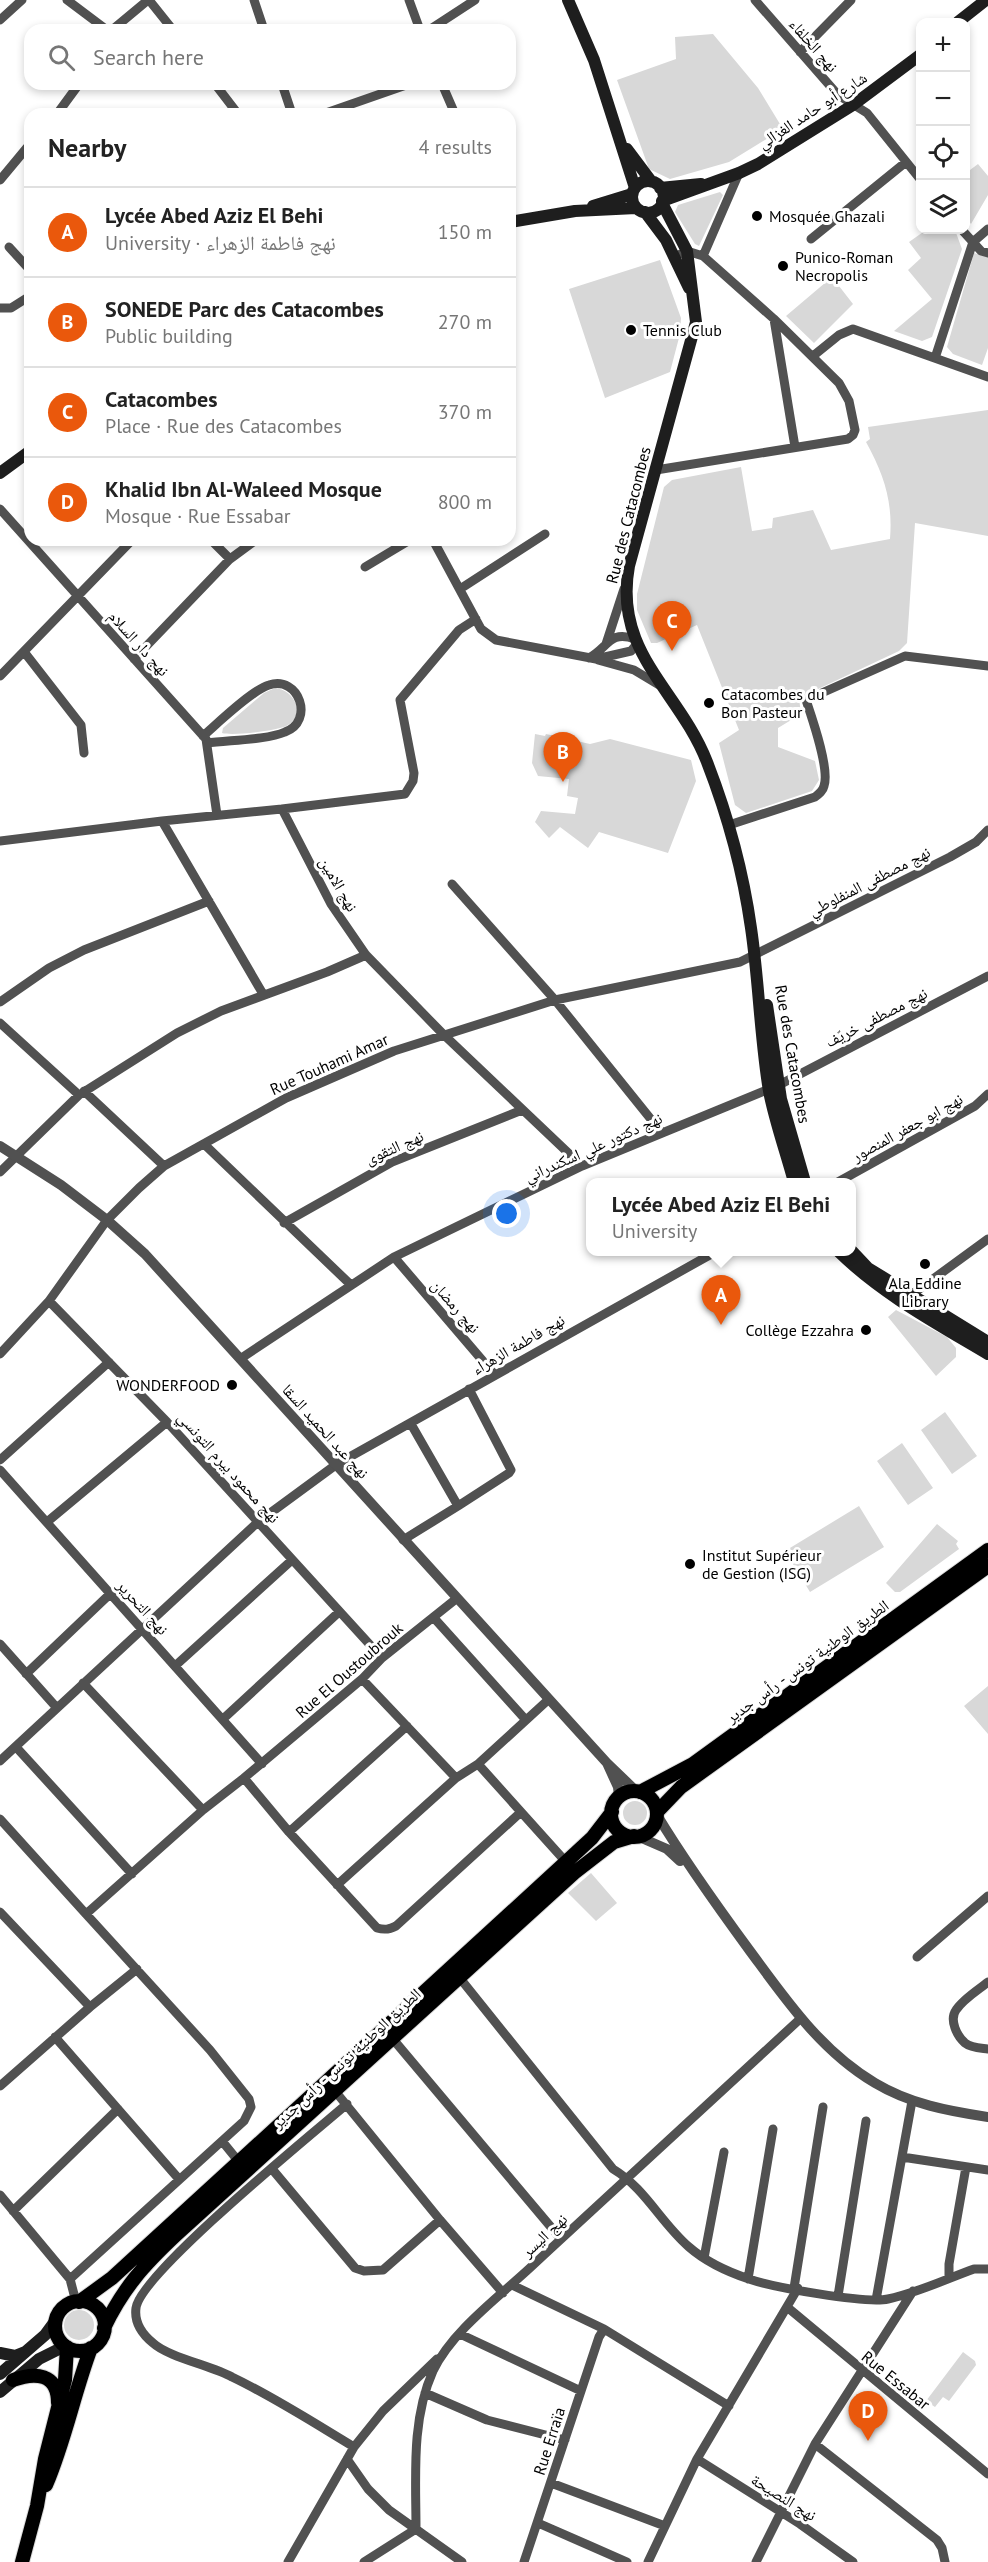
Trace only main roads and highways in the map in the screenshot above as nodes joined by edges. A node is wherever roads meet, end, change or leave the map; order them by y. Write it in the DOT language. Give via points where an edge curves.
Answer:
graph roads {
  1 [pos="568,0"];
  2 [pos="980,1"];
  3 [pos="962,18"];
  4 [pos="916,59"];
  5 [pos="621,141"];
  6 [pos="714,182"];
  7 [pos="656,185"];
  8 [pos="633,191"];
  9 [pos="662,202"];
  10 [pos="640,210"];
  11 [pos="575,211"];
  12 [pos="516,221"];
  13 [pos="694,300"];
  14 [pos="24,455"];
  15 [pos="0,473"];
  16 [pos="774,1086"];
  17 [pos="793,1178"];
  18 [pos="804,1178"];
  19 [pos="856,1255"];
  20 [pos="844,1256"];
  21 [pos="907,1299"];
  22 [pos="988,1342"];
  23 [pos="988,1354"];
  24 [pos="988,1550"];
  25 [pos="988,1566"];
  26 [pos="638,1792"];
  27 [pos="612,1812"];
  28 [pos="657,1814"];
  29 [pos="636,1836"];
  30 [pos="77,2302"];
  31 [pos="56,2320"];
  32 [pos="104,2328"];
  33 [pos="66,2347"];
  34 [pos="91,2348"];
  35 [pos="28,2350"];
  36 [pos="0,2353"];
  37 [pos="4,2378"];
  38 [pos="0,2392"];
  39 [pos="58,2410"];
  40 [pos="37,2506"];
  41 [pos="22,2562"];
  1 -- 5 [label="main road" via="594,60"];
  2 -- 3 [label="main road"];
  4 -- 6 [label="main road, شارع أبو حامد الغزالي" via="853,105 739,173"];
  5 -- 7 [label="main road"];
  5 -- 8 [label="main road"];
  6 -- 7 [label="main road, شارع أبو حامد الغزالي"];
  6 -- 9 [label="main road, شارع أبو حامد الغزالي"];
  7 -- 8 [label="main road" via="642,182"];
  7 -- 9 [label="main road"];
  8 -- 10 [label="main road"];
  8 -- 11 [label="main road"];
  9 -- 10 [label="main road" via="655,210"];
  9 -- 13 [label="main road, Rue des Catacombes" via="687,251"];
  10 -- 11 [label="main road"];
  10 -- 13 [label="main road" via="666,240"];
  11 -- 12 [label="main road"];
  13 -- 16 [label="main road, Rue des Catacombes" via="695,329 627,581 626,610 636,641 703,752 729,825 752,930"];
  14 -- 15 [label="main road"];
  16 -- 17 [label="main road, Rue des Catacombes"];
  16 -- 18 [label="main road, Rue des Catacombes"];
  19 -- 21 [label="main road"];
  20 -- 21 [label="main road" via="862,1274"];
  21 -- 22 [label="main road"];
  21 -- 23 [label="main road"];
  24 -- 26 [label="main road, الطريق الوطنية تونس - رأس جدير" via="693,1764"];
  25 -- 28 [label="main road, الطريق الوطنية تونس - رأس جدير" via="681,1787"];
  26 -- 27 [label="main road" via="620,1797"];
  26 -- 28 [label="main road" via="652,1800"];
  27 -- 29 [label="main road" via="620,1832"];
  27 -- 30 [label="main road, الطريق الوطنية تونس - رأس جدير" via="566,1862 239,2162 112,2278"];
  28 -- 29 [label="main road" via="651,1829"];
  29 -- 32 [label="main road, الطريق الوطنية تونس - رأس جدير" via="614,1842 598,1853 256,2162 181,2239 132,2279"];
  30 -- 31 [label="main road" via="63,2308"];
  30 -- 32 [label="main road" via="94,2306"];
  31 -- 33 [label="main road" via="56,2335"];
  31 -- 35 [label="main road"];
  32 -- 34 [label="main road" via="98,2343"];
  33 -- 34 [label="main road" via="83,2351"];
  33 -- 37 [label="main road"];
  33 -- 39 [label="main road" via="65,2380"];
  34 -- 40 [label="main road" via="57,2460"];
  35 -- 36 [label="main road" via="15,2356"];
  35 -- 37 [label="main road"];
  37 -- 38 [label="main road"];
  37 -- 39 [label="main road" via="28,2374 50,2380 57,2389"];
  39 -- 40 [label="main road"];
  40 -- 41 [label="main road"];
}
